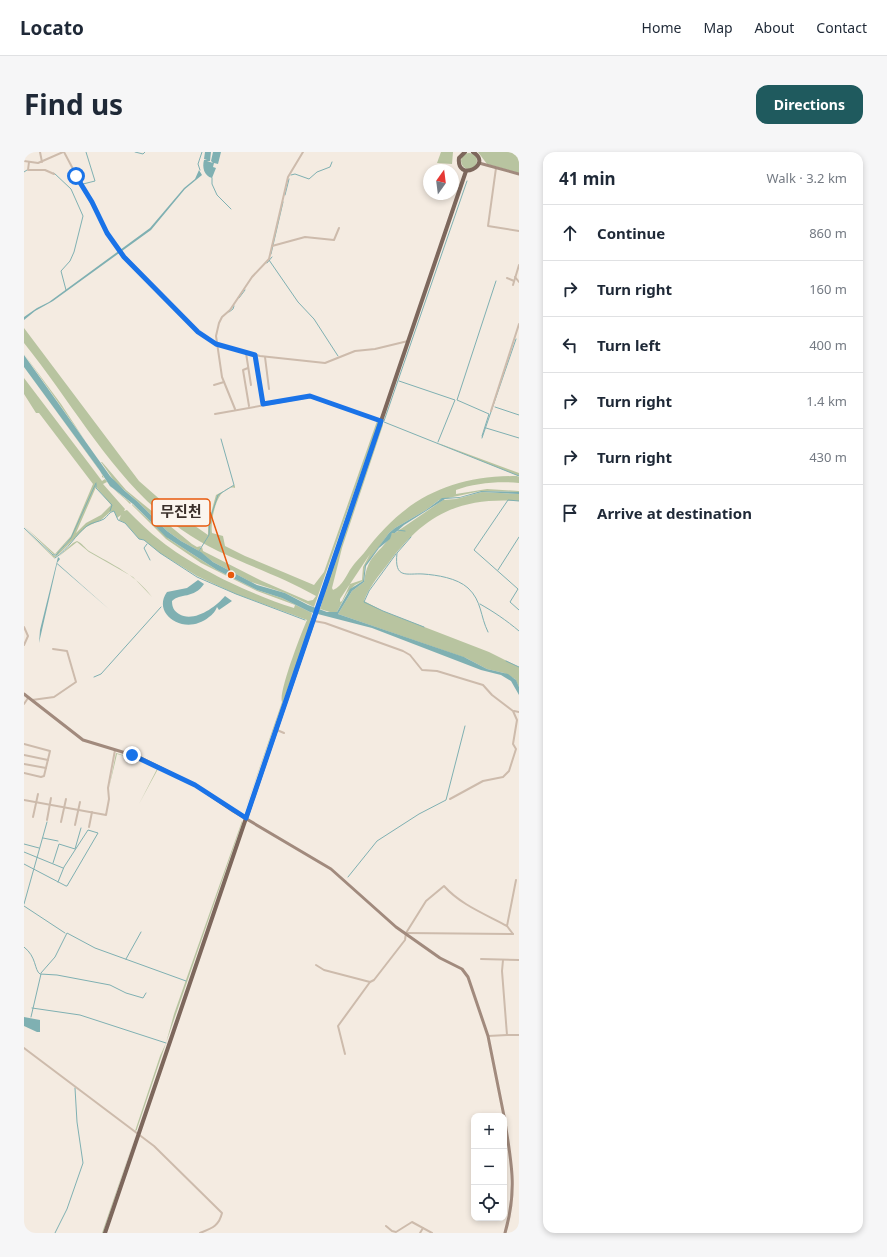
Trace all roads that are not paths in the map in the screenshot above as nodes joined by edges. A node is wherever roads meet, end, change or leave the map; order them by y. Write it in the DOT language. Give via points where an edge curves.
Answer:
graph roads {
  1 [pos="40,152"];
  2 [pos="55,152"];
  3 [pos="64,152"];
  4 [pos="303,152"];
  5 [pos="465,152"];
  6 [pos="473,152"];
  7 [pos="56,156"];
  8 [pos="24,161"];
  9 [pos="29,162"];
  10 [pos="42,162"];
  11 [pos="479,163"];
  12 [pos="496,168"];
  13 [pos="466,171"];
  14 [pos="54,174"];
  15 [pos="519,174"];
  16 [pos="339,228"];
  17 [pos="519,231"];
  18 [pos="272,246"];
  19 [pos="519,265"];
  20 [pos="515,277"];
  21 [pos="507,278"];
  22 [pos="514,281"];
  23 [pos="519,282"];
  24 [pos="513,285"];
  25 [pos="519,324"];
  26 [pos="408,341"];
  27 [pos="217,345"];
  28 [pos="246,353"];
  29 [pos="255,355"];
  30 [pos="265,357"];
  31 [pos="248,368"];
  32 [pos="224,382"];
  33 [pos="214,385"];
  34 [pos="251,385"];
  35 [pos="269,389"];
  36 [pos="263,404"];
  37 [pos="249,406"];
  38 [pos="235,409"];
  39 [pos="491,411"];
  40 [pos="215,414"];
  41 [pos="381,421"];
  42 [pos="313,620"];
  43 [pos="24,627"];
  44 [pos="24,645"];
  45 [pos="53,649"];
  46 [pos="24,694"];
  47 [pos="30,699"];
  48 [pos="24,704"];
  49 [pos="513,710"];
  50 [pos="519,712"];
  51 [pos="276,730"];
  52 [pos="284,733"];
  53 [pos="24,744"];
  54 [pos="115,750"];
  55 [pos="24,755"];
  56 [pos="48,760"];
  57 [pos="24,764"];
  58 [pos="46,768"];
  59 [pos="24,773"];
  60 [pos="38,794"];
  61 [pos="51,798"];
  62 [pos="66,799"];
  63 [pos="450,799"];
  64 [pos="24,800"];
  65 [pos="80,802"];
  66 [pos="36,803"];
  67 [pos="50,805"];
  68 [pos="64,807"];
  69 [pos="78,810"];
  70 [pos="92,812"];
  71 [pos="33,817"];
  72 [pos="246,818"];
  73 [pos="47,820"];
  74 [pos="61,822"];
  75 [pos="75,825"];
  76 [pos="89,827"];
  77 [pos="516,880"];
  78 [pos="507,926"];
  79 [pos="406,933"];
  80 [pos="481,959"];
  81 [pos="503,960"];
  82 [pos="519,960"];
  83 [pos="316,966"];
  84 [pos="370,982"];
  85 [pos="507,1035"];
  86 [pos="519,1035"];
  87 [pos="488,1036"];
  88 [pos="24,1048"];
  89 [pos="345,1054"];
  90 [pos="503,1113"];
  91 [pos="507,1131"];
  92 [pos="138,1133"];
  93 [pos="386,1226"];
  94 [pos="424,1228"];
  95 [pos="105,1233"];
  96 [pos="200,1233"];
  97 [pos="420,1233"];
  98 [pos="432,1233"];
  99 [pos="505,1233"];
  1 -- 10 [label="street"];
  2 -- 7 [label="street"];
  3 -- 7 [label="street"];
  3 -- 27 [label="street" via="107,233 120,251 201,335"];
  4 -- 18 [label="street" via="288,177"];
  5 -- 13 [label="main road" via="459,161"];
  6 -- 11 [label="main road" via="478,156"];
  7 -- 10 [label="street"];
  8 -- 9 [label="street"];
  9 -- 10 [label="street"];
  9 -- 14 [label="street" via="28,170 45,170"];
  11 -- 12 [label="main road"];
  11 -- 13 [label="main road" via="473,170"];
  12 -- 15 [label="main road"];
  12 -- 17 [label="street" via="488,226"];
  13 -- 26 [label="main road"];
  16 -- 18 [label="street" via="334,240 305,237"];
  18 -- 27 [label="street" via="267,262 252,277 230,310 222,317 216,332"];
  19 -- 20 [label="street"];
  20 -- 22 [label="street"];
  20 -- 23 [label="street"];
  21 -- 22 [label="street"];
  22 -- 24 [label="street"];
  25 -- 39 [label="street"];
  26 -- 30 [label="street" via="355,351 327,363"];
  26 -- 41 [label="main road"];
  27 -- 28 [label="street"];
  27 -- 32 [label="street"];
  28 -- 29 [label="street"];
  28 -- 31 [label="street"];
  29 -- 30 [label="street"];
  29 -- 36 [label="street"];
  30 -- 35 [label="street"];
  31 -- 34 [label="street"];
  31 -- 37 [label="street" via="243,370"];
  32 -- 33 [label="street"];
  32 -- 38 [label="street"];
  36 -- 37 [label="street"];
  36 -- 41 [label="street" via="310,396"];
  37 -- 38 [label="street"];
  38 -- 40 [label="street"];
  41 -- 42 [label="main road"];
  42 -- 49 [label="street" via="403,651 410,655 422,670 437,671 483,685"];
  42 -- 51 [label="main road"];
  43 -- 44 [label="street" via="28,636"];
  45 -- 47 [label="street" via="67,651 76,682 54,697"];
  46 -- 47 [label="main road"];
  47 -- 48 [label="street"];
  47 -- 54 [label="main road" via="82,740"];
  49 -- 50 [label="street"];
  49 -- 63 [label="street" via="517,720 513,744 516,749 509,771 503,777 483,781"];
  51 -- 52 [label="street"];
  51 -- 72 [label="main road"];
  53 -- 56 [label="street" via="49,750"];
  54 -- 70 [label="street" via="106,815"];
  54 -- 72 [label="main road" via="139,757 195,785"];
  55 -- 56 [label="street"];
  56 -- 58 [label="street"];
  57 -- 58 [label="street"];
  58 -- 59 [label="street" via="43,777"];
  60 -- 66 [label="street"];
  61 -- 67 [label="street"];
  62 -- 68 [label="street"];
  64 -- 66 [label="street"];
  65 -- 69 [label="street"];
  66 -- 67 [label="street"];
  66 -- 71 [label="street"];
  67 -- 68 [label="street"];
  67 -- 73 [label="street"];
  68 -- 69 [label="street"];
  68 -- 74 [label="street"];
  69 -- 70 [label="street"];
  69 -- 75 [label="street"];
  70 -- 76 [label="street"];
  72 -- 79 [label="main road" via="331,869"];
  72 -- 92 [label="main road"];
  77 -- 78 [label="street"];
  78 -- 79 [label="street" via="513,934"];
  78 -- 79 [label="street" via="471,908 444,886 426,901"];
  79 -- 84 [label="street" via="406,940"];
  79 -- 87 [label="main road" via="440,958 462,970 468,977"];
  80 -- 81 [label="street"];
  81 -- 82 [label="street"];
  81 -- 85 [label="street"];
  83 -- 84 [label="street"];
  84 -- 89 [label="street" via="338,1026"];
  85 -- 86 [label="street"];
  85 -- 87 [label="street"];
  87 -- 90 [label="main road"];
  88 -- 92 [label="street"];
  91 -- 99 [label="main road" via="512,1156 513,1186 511,1211"];
  92 -- 95 [label="main road"];
  92 -- 96 [label="street" via="222,1213 214,1228"];
  93 -- 94 [label="street" via="396,1232 412,1222"];
  94 -- 97 [label="street"];
  94 -- 98 [label="street"];
}
